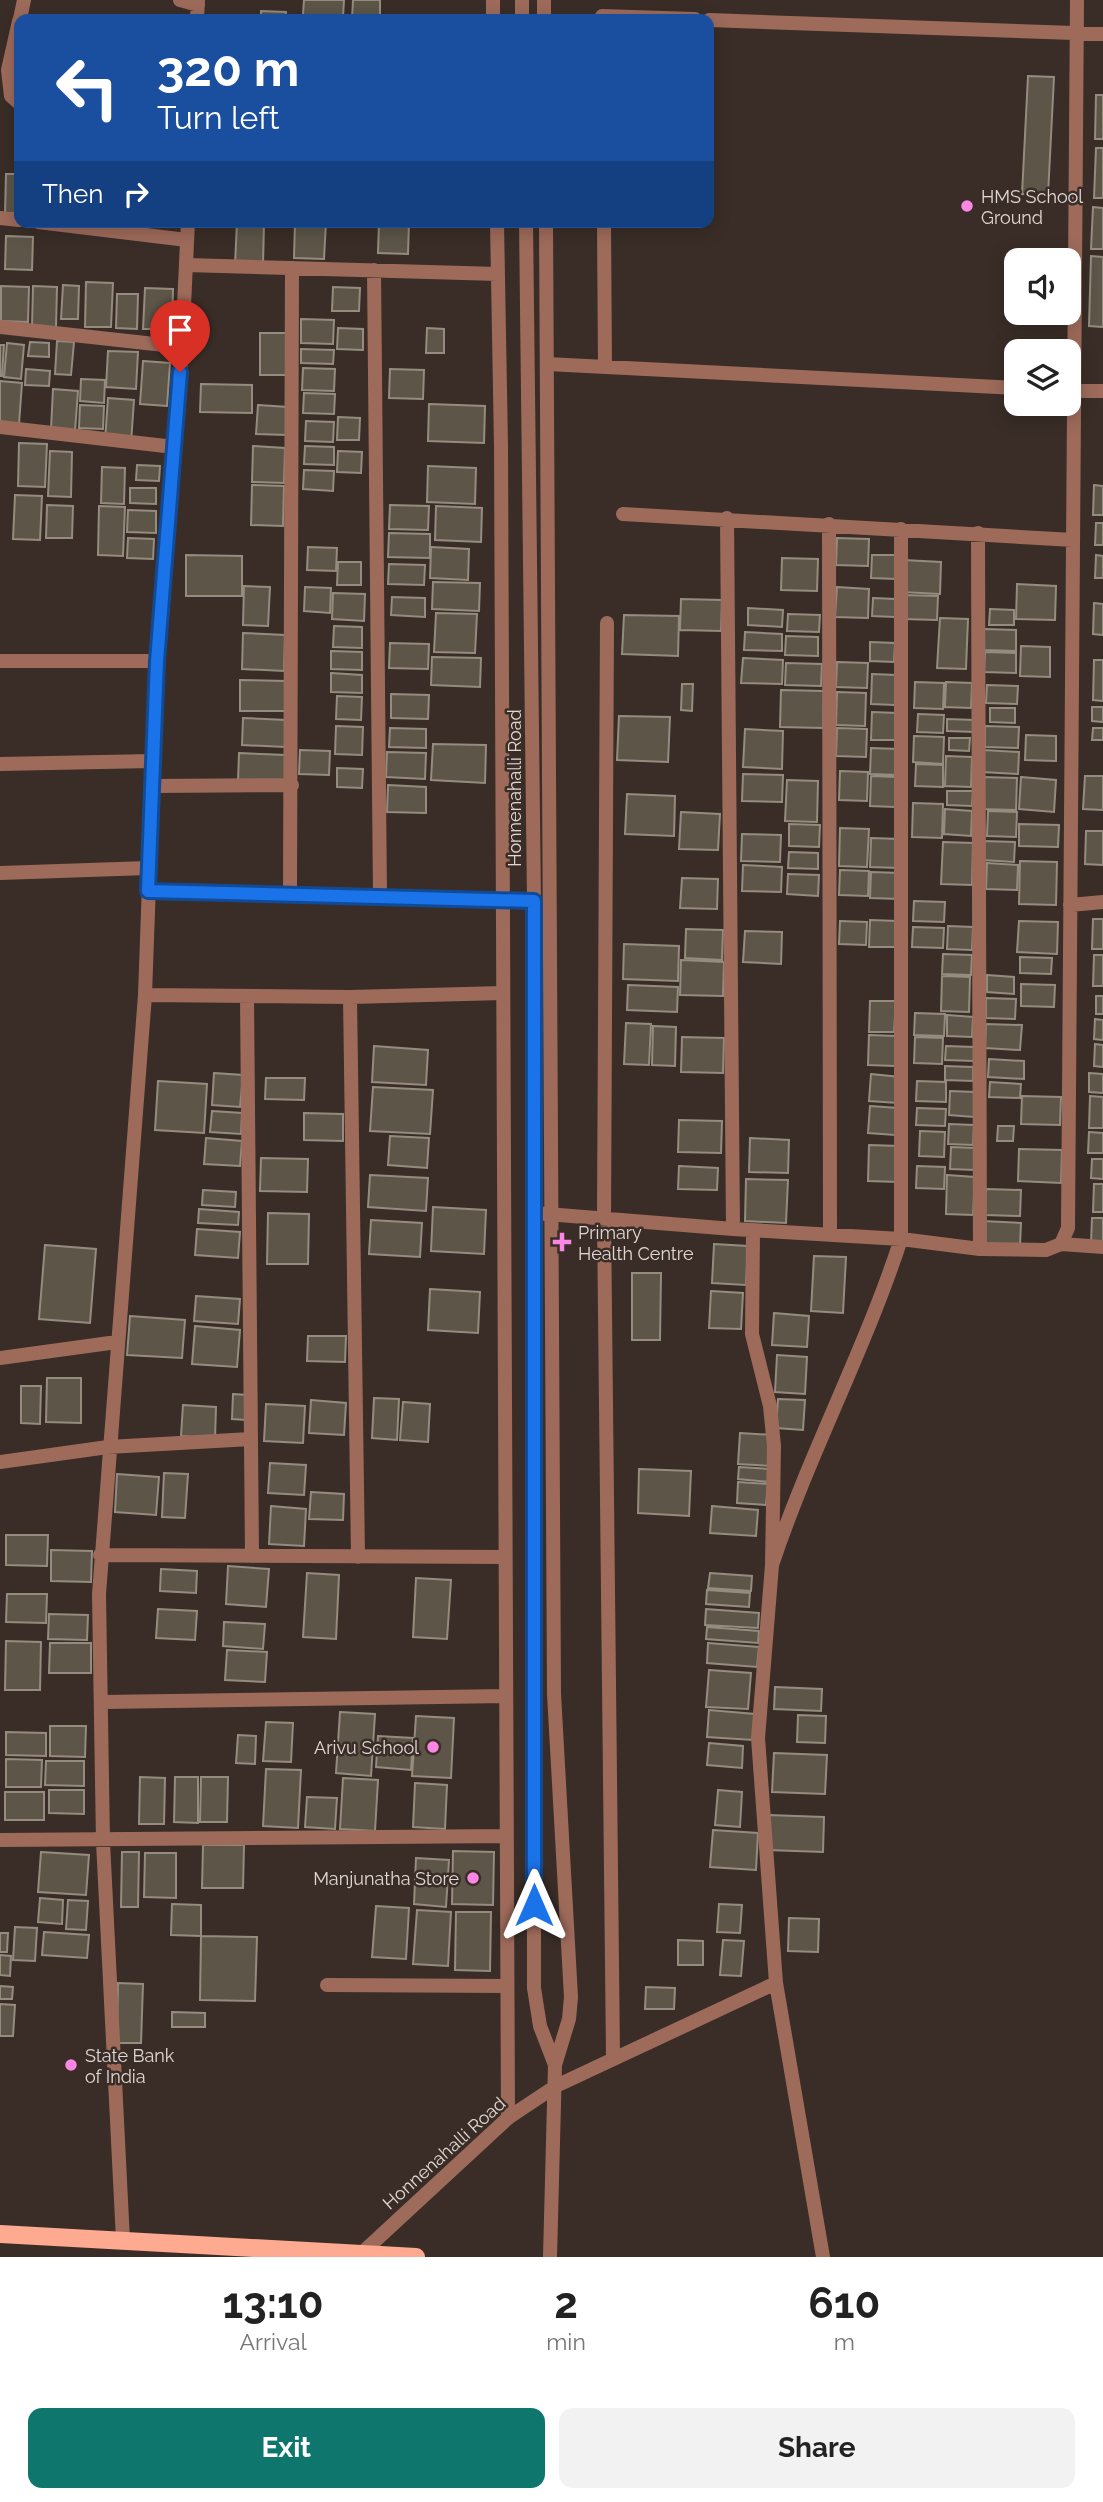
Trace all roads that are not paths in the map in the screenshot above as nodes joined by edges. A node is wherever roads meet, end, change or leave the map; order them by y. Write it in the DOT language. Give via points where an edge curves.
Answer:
graph roads {
  1 [pos="180,0"];
  2 [pos="1077,0"];
  3 [pos="198,8"];
  4 [pos="714,20"];
  5 [pos="1077,32"];
  6 [pos="1103,34"];
  7 [pos="14,43"];
  8 [pos="14,99"];
  9 [pos="88,228"];
  10 [pos="188,228"];
  11 [pos="497,228"];
  12 [pos="526,228"];
  13 [pos="546,228"];
  14 [pos="604,228"];
  15 [pos="187,240"];
  16 [pos="186,265"];
  17 [pos="292,268"];
  18 [pos="374,270"];
  19 [pos="498,274"];
  20 [pos="0,327"];
  21 [pos="1073,339"];
  22 [pos="183,347"];
  23 [pos="547,364"];
  24 [pos="605,367"];
  25 [pos="1004,387"];
  26 [pos="1081,391"];
  27 [pos="1103,391"];
  28 [pos="1072,416"];
  29 [pos="0,427"];
  30 [pos="174,447"];
  31 [pos="623,514"];
  32 [pos="727,518"];
  33 [pos="829,524"];
  34 [pos="901,529"];
  35 [pos="978,533"];
  36 [pos="1073,540"];
  37 [pos="607,623"];
  38 [pos="0,661"];
  39 [pos="157,661"];
  40 [pos="152,761"];
  41 [pos="0,764"];
  42 [pos="292,785"];
  43 [pos="152,786"];
  44 [pos="148,868"];
  45 [pos="0,873"];
  46 [pos="148,891"];
  47 [pos="289,895"];
  48 [pos="380,896"];
  49 [pos="503,898"];
  50 [pos="534,901"];
  51 [pos="1103,902"];
  52 [pos="1070,905"];
  53 [pos="503,993"];
  54 [pos="145,995"];
  55 [pos="247,996"];
  56 [pos="350,997"];
  57 [pos="534,1213"];
  58 [pos="551,1214"];
  59 [pos="604,1219"];
  60 [pos="733,1230"];
  61 [pos="753,1231"];
  62 [pos="830,1235"];
  63 [pos="901,1239"];
  64 [pos="1060,1244"];
  65 [pos="1103,1247"];
  66 [pos="980,1249"];
  67 [pos="117,1342"];
  68 [pos="0,1358"];
  69 [pos="251,1439"];
  70 [pos="108,1447"];
  71 [pos="0,1462"];
  72 [pos="100,1555"];
  73 [pos="252,1556"];
  74 [pos="359,1557"];
  75 [pos="505,1557"];
  76 [pos="772,1565"];
  77 [pos="506,1696"];
  78 [pos="102,1702"];
  79 [pos="507,1836"];
  80 [pos="0,1840"];
  81 [pos="103,1842"];
  82 [pos="776,1983"];
  83 [pos="327,1985"];
  84 [pos="507,1986"];
  85 [pos="613,2057"];
  86 [pos="555,2065"];
  87 [pos="555,2086"];
  88 [pos="508,2118"];
  89 [pos="0,2234"];
  90 [pos="122,2240"];
  91 [pos="362,2253"];
  92 [pos="416,2257"];
  93 [pos="550,2257"];
  94 [pos="823,2257"];
  1 -- 3 [label="street"];
  2 -- 5 [label="street"];
  4 -- 5 [label="street"];
  5 -- 6 [label="street"];
  5 -- 21 [label="street"];
  7 -- 8 [label="street" via="8,70"];
  9 -- 15 [label="street"];
  10 -- 15 [label="street"];
  11 -- 19 [label="street"];
  12 -- 50 [label="street, Honnenahalli Road"];
  13 -- 23 [label="street, Honnenahalli Road"];
  14 -- 24 [label="street"];
  15 -- 16 [label="street"];
  16 -- 17 [label="street"];
  16 -- 22 [label="street"];
  17 -- 18 [label="street"];
  17 -- 42 [label="street"];
  18 -- 19 [label="street"];
  18 -- 48 [label="street"];
  19 -- 49 [label="street"];
  20 -- 22 [label="street"];
  22 -- 30 [label="street"];
  23 -- 24 [label="street"];
  23 -- 58 [label="street, Honnenahalli Road"];
  24 -- 25 [label="street"];
  26 -- 27 [label="street"];
  28 -- 36 [label="street"];
  29 -- 30 [label="street"];
  30 -- 39 [label="street"];
  31 -- 32 [label="street"];
  32 -- 33 [label="street"];
  32 -- 60 [label="street"];
  33 -- 34 [label="street"];
  33 -- 62 [label="street"];
  34 -- 35 [label="street"];
  34 -- 63 [label="street"];
  35 -- 36 [label="street"];
  35 -- 66 [label="street"];
  36 -- 52 [label="street"];
  37 -- 59 [label="street"];
  38 -- 39 [label="street"];
  39 -- 40 [label="street"];
  40 -- 41 [label="street"];
  40 -- 43 [label="street"];
  42 -- 43 [label="street"];
  42 -- 47 [label="street"];
  43 -- 44 [label="street"];
  44 -- 45 [label="street"];
  44 -- 46 [label="street"];
  46 -- 47 [label="street"];
  46 -- 54 [label="street"];
  47 -- 48 [label="street"];
  48 -- 49 [label="street"];
  49 -- 50 [label="street"];
  49 -- 53 [label="street"];
  50 -- 57 [label="street, Honnenahalli Road"];
  51 -- 52 [label="street"];
  52 -- 64 [label="street" via="1068,1228"];
  53 -- 56 [label="street"];
  53 -- 75 [label="street"];
  54 -- 55 [label="street"];
  54 -- 67 [label="street"];
  55 -- 56 [label="street"];
  55 -- 69 [label="street"];
  56 -- 74 [label="street"];
  57 -- 58 [label="street"];
  57 -- 86 [label="street, Honnenahalli Road" via="534,1988 540,2026"];
  58 -- 59 [label="street"];
  58 -- 86 [label="street, Honnenahalli Road" via="554,1694 571,1997"];
  59 -- 60 [label="street"];
  59 -- 85 [label="street"];
  60 -- 61 [label="street"];
  61 -- 62 [label="street"];
  61 -- 76 [label="street" via="752,1334 770,1406 774,1446"];
  62 -- 63 [label="street"];
  63 -- 66 [label="street"];
  63 -- 76 [label="street"];
  64 -- 65 [label="street"];
  64 -- 66 [label="street" via="1046,1250"];
  67 -- 68 [label="street"];
  67 -- 70 [label="street"];
  69 -- 70 [label="street"];
  69 -- 73 [label="street"];
  70 -- 71 [label="street"];
  70 -- 72 [label="street"];
  72 -- 73 [label="street"];
  72 -- 78 [label="street"];
  73 -- 74 [label="street"];
  74 -- 75 [label="street"];
  75 -- 77 [label="street"];
  76 -- 82 [label="street" via="758,1738"];
  77 -- 78 [label="street"];
  77 -- 79 [label="street"];
  78 -- 81 [label="street"];
  79 -- 81 [label="street"];
  79 -- 84 [label="street"];
  80 -- 81 [label="street"];
  81 -- 90 [label="street"];
  82 -- 85 [label="street"];
  82 -- 94 [label="street"];
  83 -- 84 [label="street"];
  84 -- 88 [label="street"];
  85 -- 87 [label="street"];
  86 -- 87 [label="street, Honnenahalli Road"];
  87 -- 88 [label="street, Honnenahalli Road"];
  87 -- 93 [label="street, Honnenahalli Road"];
  88 -- 91 [label="street, Honnenahalli Road"];
  89 -- 90 [label="main road"];
  90 -- 91 [label="main road"];
  91 -- 92 [label="main road"];
}
